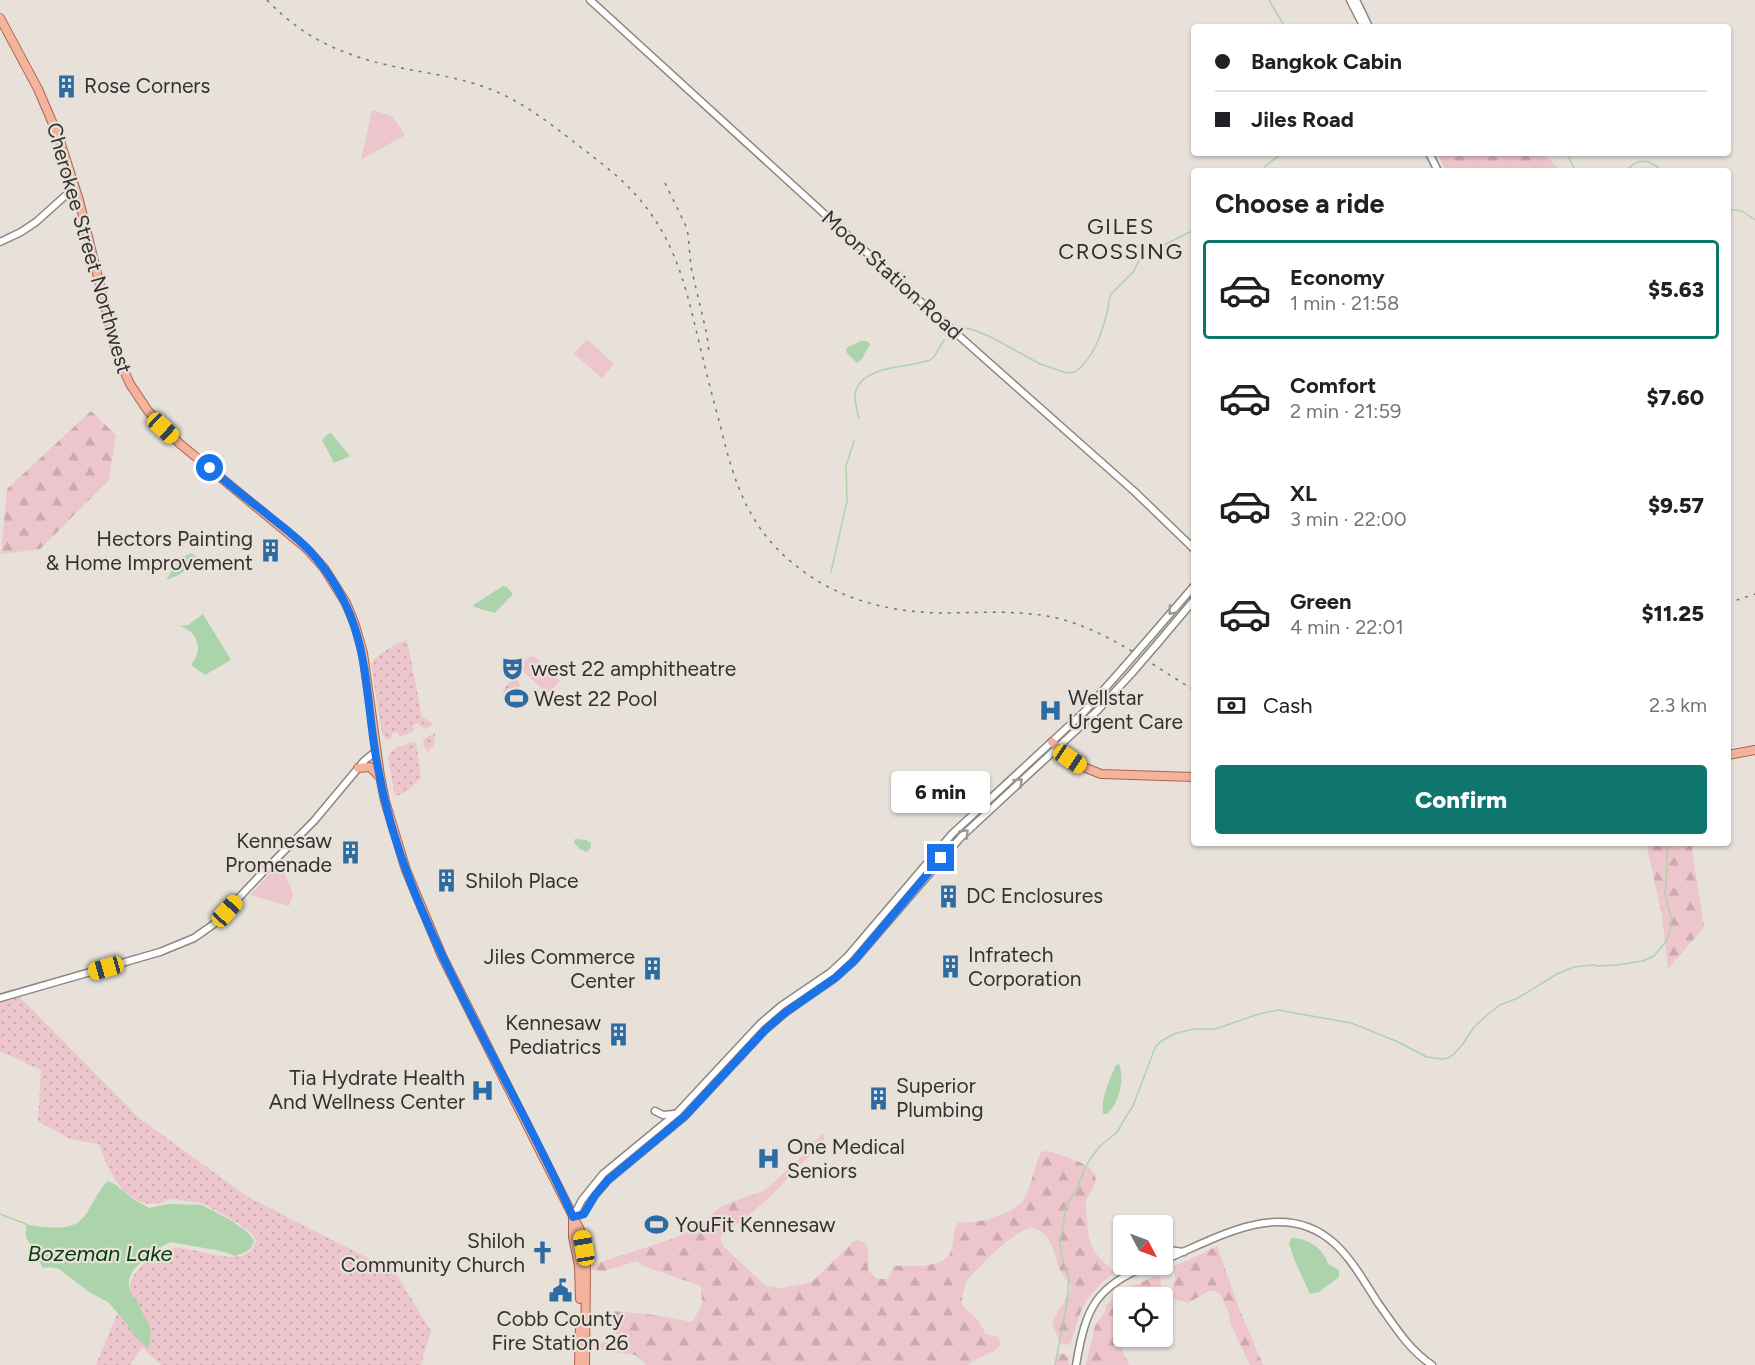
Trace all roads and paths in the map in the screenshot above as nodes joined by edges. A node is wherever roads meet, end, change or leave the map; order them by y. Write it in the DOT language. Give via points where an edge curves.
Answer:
graph roads {
  1 [pos="590,0"];
  2 [pos="1350,0"];
  3 [pos="1356,0"];
  4 [pos="0,18"];
  5 [pos="1362,24"];
  6 [pos="1368,24"];
  7 [pos="75,187"];
  8 [pos="0,242"];
  9 [pos="1191,546"];
  10 [pos="1191,589"];
  11 [pos="1191,604"];
  12 [pos="1055,745"];
  13 [pos="1755,750"];
  14 [pos="375,752"];
  15 [pos="1731,754"];
  16 [pos="358,768"];
  17 [pos="380,776"];
  18 [pos="1191,777"];
  19 [pos="0,998"];
  20 [pos="656,1111"];
  21 [pos="677,1113"];
  22 [pos="582,1200"];
  23 [pos="568,1205"];
  24 [pos="573,1217"];
  25 [pos="1173,1251"];
  26 [pos="1184,1252"];
  27 [pos="1173,1256"];
  28 [pos="1128,1275"];
  29 [pos="579,1365"];
  30 [pos="585,1365"];
  31 [pos="1076,1365"];
  32 [pos="1432,1365"];
  1 -- 9 [label="street, Moon Station Road"];
  2 -- 5 [label="street"];
  3 -- 6 [label="street"];
  4 -- 7 [label="main road, Cherokee Street Northwest" via="48,109"];
  7 -- 8 [label="street" via="32,226"];
  7 -- 14 [label="main road, Cherokee Street Northwest" via="117,355 148,411 192,454 299,541 335,583 362,648"];
  10 -- 12 [label="street, one-way, bridge"];
  11 -- 12 [label="street, bridge" via="1098,710"];
  12 -- 18 [label="main road" via="1081,766 1101,774"];
  12 -- 21 [label="street" via="952,834 848,956 760,1024"];
  24 -- 12 [label="street, one-way" via="584,1214 608,1180 695,1106 765,1030 849,966 952,846"];
  13 -- 15 [label="main road"];
  14 -- 16 [label="street"];
  14 -- 17 [label="main road, Cherokee Street Northwest"];
  16 -- 17 [label="main road" via="370,767"];
  16 -- 19 [label="street" via="308,827 204,932 160,952"];
  17 -- 23 [label="main road, Cherokee Street Northwest" via="404,865 438,948"];
  20 -- 21 [label="street" via="667,1116"];
  21 -- 22 [label="street" via="610,1168"];
  22 -- 23 [label="street"];
  22 -- 24 [label="street"];
  23 -- 24 [label="main road, Cherokee Street Northwest"];
  24 -- 29 [label="main road, Cherokee Street Northwest" via="579,1266"];
  24 -- 30 [label="main road, Cherokee Street Northwest" via="580,1230 586,1267"];
  25 -- 26 [label="street"];
  26 -- 27 [label="street"];
  26 -- 32 [label="street" via="1247,1226 1267,1222 1283,1221 1318,1232 1341,1251 1404,1340"];
  28 -- 31 [label="street" via="1110,1286 1092,1307 1083,1327"];
}
